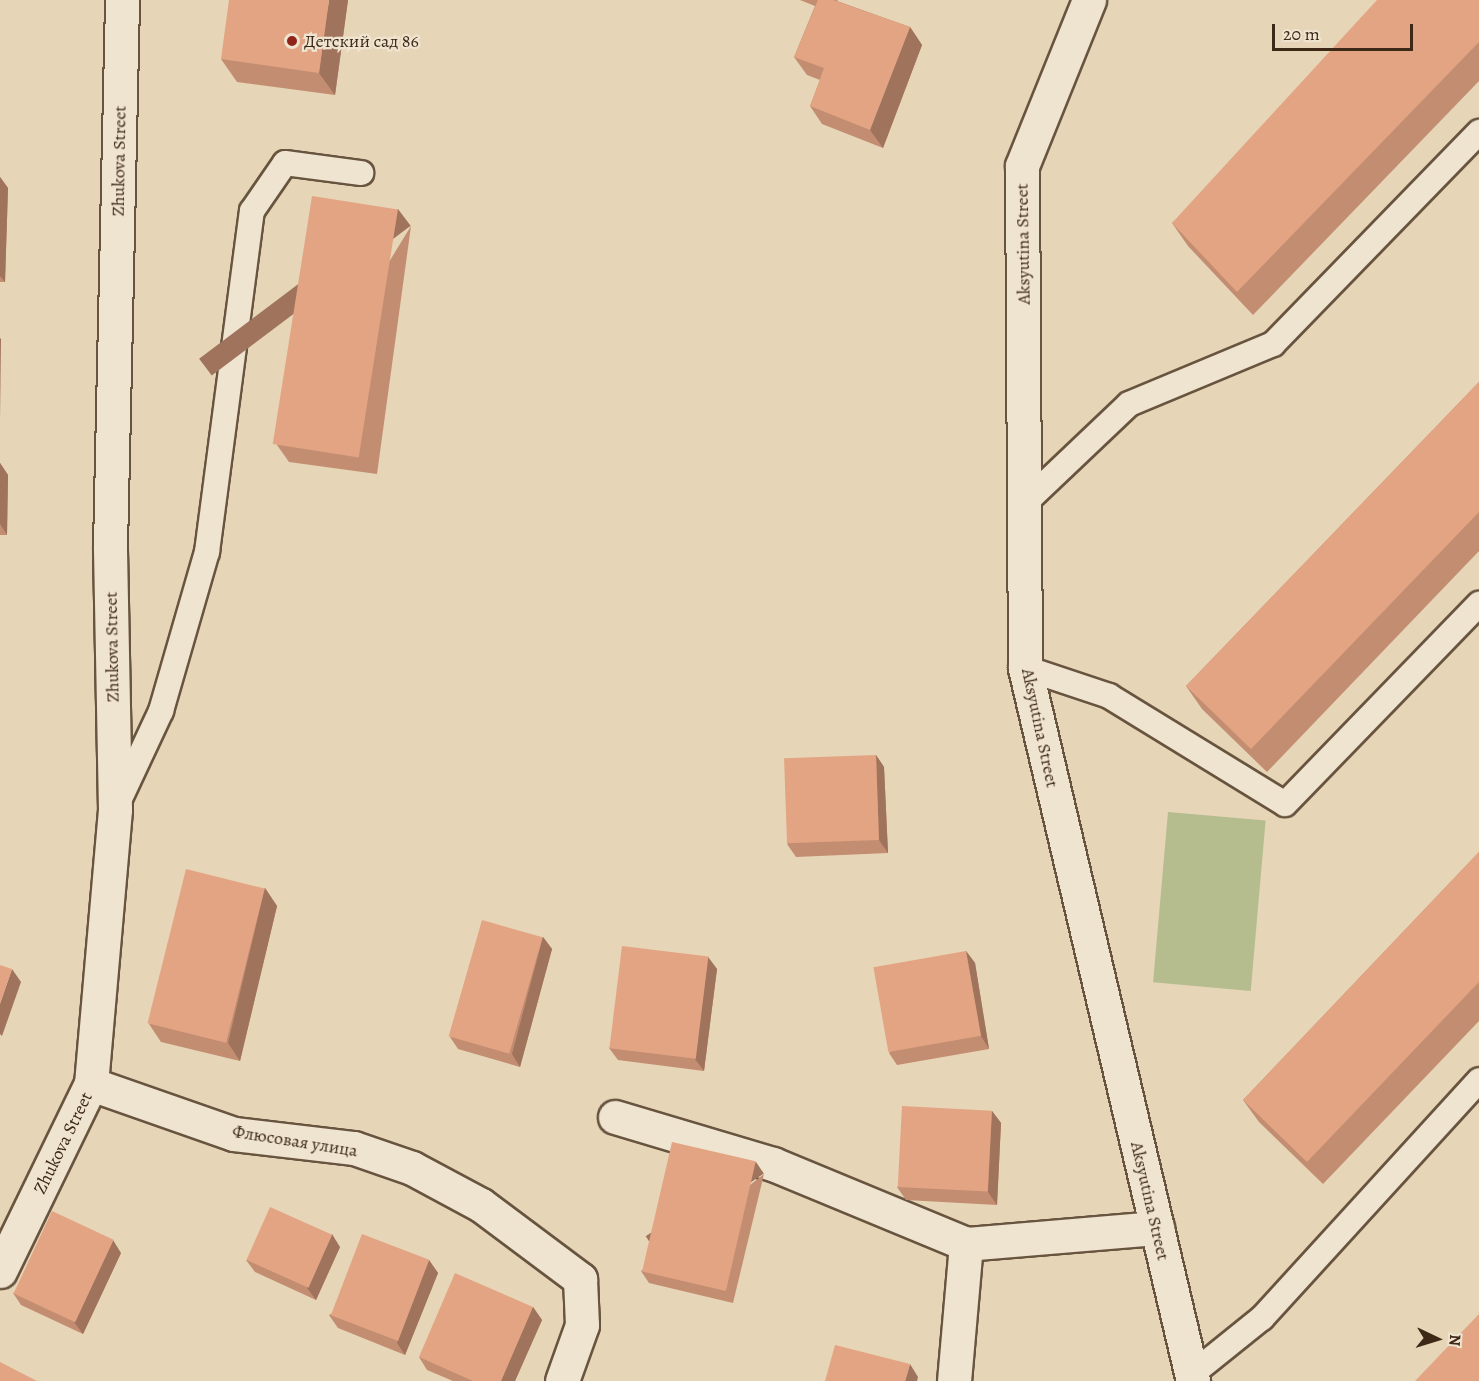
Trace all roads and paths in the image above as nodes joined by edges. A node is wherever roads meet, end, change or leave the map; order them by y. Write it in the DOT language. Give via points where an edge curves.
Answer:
graph roads {
  1 [pos="122,0"];
  2 [pos="1089,0"];
  3 [pos="1479,132"];
  4 [pos="361,173"];
  5 [pos="1028,500"];
  6 [pos="1479,604"];
  7 [pos="1025,668"];
  8 [pos="115,810"];
  9 [pos="1479,1080"];
  10 [pos="91,1084"];
  11 [pos="615,1118"];
  12 [pos="1157,1228"];
  13 [pos="966,1244"];
  14 [pos="0,1271"];
  15 [pos="1192,1378"];
  16 [pos="562,1381"];
  17 [pos="954,1381"];
  1 -- 8 [label="street, Zhukova Street" via="110,548"];
  2 -- 5 [label="street, Aksyutina Street" via="1022,166"];
  3 -- 5 [label="lane" via="1273,344 1129,404"];
  4 -- 8 [label="lane" via="285,164 252,211 207,552 161,711"];
  5 -- 7 [label="street, Aksyutina Street"];
  6 -- 7 [label="lane" via="1285,804 1109,696"];
  7 -- 12 [label="street, Aksyutina Street"];
  8 -- 10 [label="street, Zhukova Street"];
  9 -- 15 [label="lane" via="1262,1318"];
  10 -- 14 [label="street, Zhukova Street"];
  10 -- 16 [label="street, Флюсовая улица" via="234,1134 354,1148 412,1168 481,1204 580,1279 582,1325"];
  11 -- 13 [label="street" via="773,1164"];
  12 -- 13 [label="street"];
  12 -- 15 [label="street, Aksyutina Street"];
  13 -- 17 [label="street"];
}
